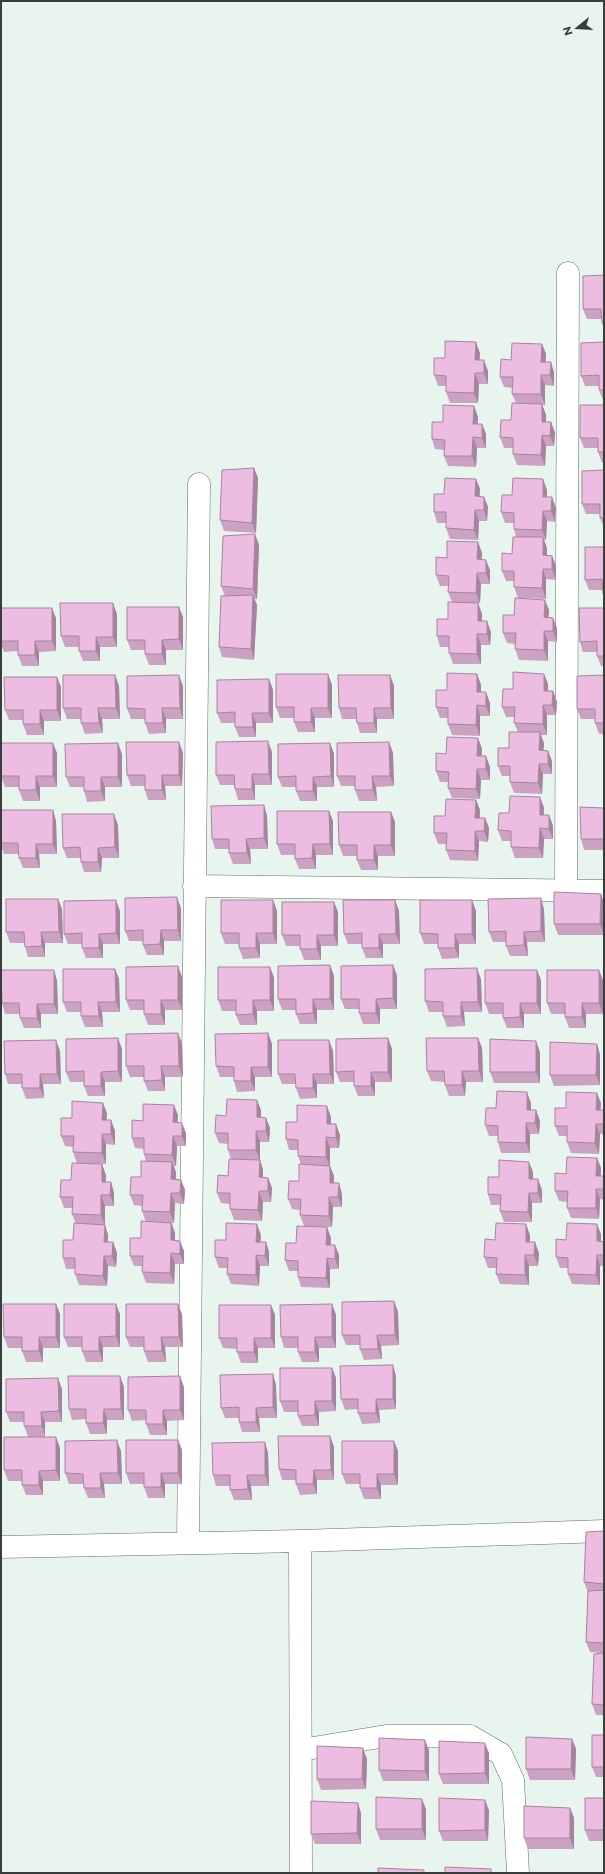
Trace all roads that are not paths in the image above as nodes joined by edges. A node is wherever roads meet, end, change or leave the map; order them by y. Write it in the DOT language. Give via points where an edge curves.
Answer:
graph roads {
  1 [pos="568,273"];
  2 [pos="199,484"];
  3 [pos="194,886"];
  4 [pos="566,891"];
  5 [pos="604,891"];
  6 [pos="604,1531"];
  7 [pos="300,1541"];
  8 [pos="188,1543"];
  9 [pos="1,1547"];
  10 [pos="301,1750"];
  11 [pos="301,1873"];
  12 [pos="518,1873"];
  1 -- 4 [label="street"];
  2 -- 3 [label="street"];
  3 -- 4 [label="street"];
  3 -- 8 [label="street"];
  4 -- 5 [label="street"];
  6 -- 7 [label="street"];
  7 -- 8 [label="street"];
  7 -- 10 [label="street"];
  8 -- 9 [label="street"];
  10 -- 11 [label="street"];
  10 -- 12 [label="street" via="386,1736 470,1736 495,1750 501,1754 514,1780"];
}
